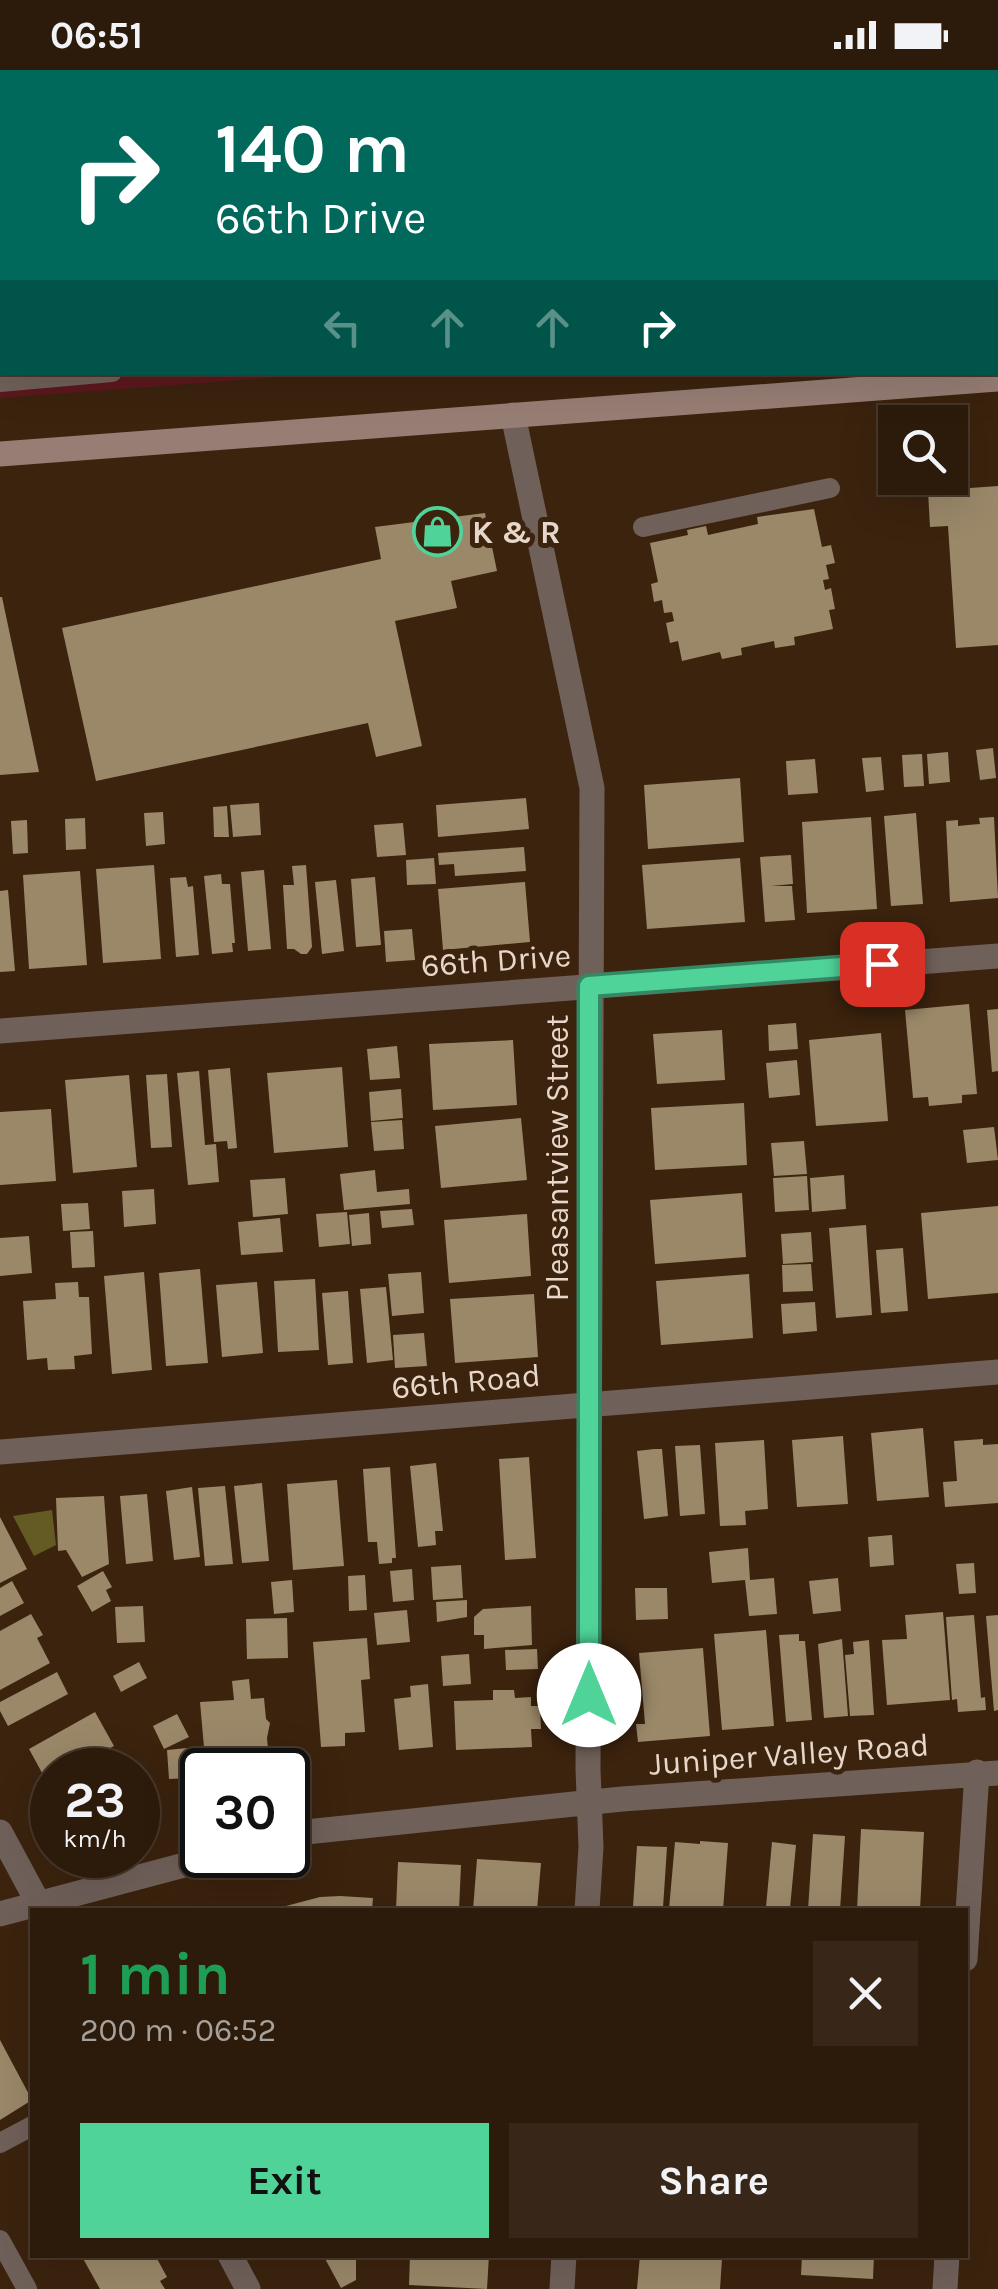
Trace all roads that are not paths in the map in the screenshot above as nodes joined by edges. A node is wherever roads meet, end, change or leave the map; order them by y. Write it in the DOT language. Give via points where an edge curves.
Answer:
graph roads {
  1 [pos="27,376"];
  2 [pos="998,378"];
  3 [pos="0,382"];
  4 [pos="513,415"];
  5 [pos="0,454"];
  6 [pos="830,488"];
  7 [pos="643,528"];
  8 [pos="998,956"];
  9 [pos="589,986"];
  10 [pos="0,1031"];
  11 [pos="998,1372"];
  12 [pos="590,1404"];
  13 [pos="0,1452"];
  14 [pos="987,1773"];
  15 [pos="590,1803"];
  16 [pos="0,1832"];
  17 [pos="310,1832"];
  18 [pos="180,1867"];
  19 [pos="41,1907"];
  20 [pos="587,1908"];
  21 [pos="30,1909"];
  22 [pos="0,1914"];
  23 [pos="968,1934"];
  24 [pos="30,2127"];
  25 [pos="0,2143"];
  26 [pos="0,2240"];
  27 [pos="232,2258"];
  28 [pos="564,2258"];
  29 [pos="947,2258"];
  30 [pos="28,2289"];
  31 [pos="248,2289"];
  32 [pos="562,2289"];
  33 [pos="944,2289"];
  1 -- 3 [label="lane"];
  2 -- 4 [label="main road"];
  4 -- 5 [label="main road"];
  4 -- 9 [label="street, Pleasantview Street" via="592,788"];
  6 -- 7 [label="lane"];
  8 -- 9 [label="street, 66th Drive"];
  9 -- 10 [label="street, 66th Drive"];
  9 -- 12 [label="street, Pleasantview Street"];
  11 -- 12 [label="street, 66th Road"];
  12 -- 13 [label="street, 66th Road"];
  12 -- 15 [label="street, Pleasantview Street"];
  14 -- 15 [label="street, Juniper Valley Road"];
  14 -- 23 [label="street"];
  15 -- 17 [label="street, Juniper Valley Road"];
  15 -- 20 [label="street, Pleasantview Street"];
  16 -- 19 [label="street"];
  18 -- 19 [label="street"];
  21 -- 22 [label="street"];
  24 -- 25 [label="lane"];
  26 -- 30 [label="lane"];
  27 -- 31 [label="street"];
  28 -- 32 [label="street"];
  29 -- 33 [label="street"];
}
